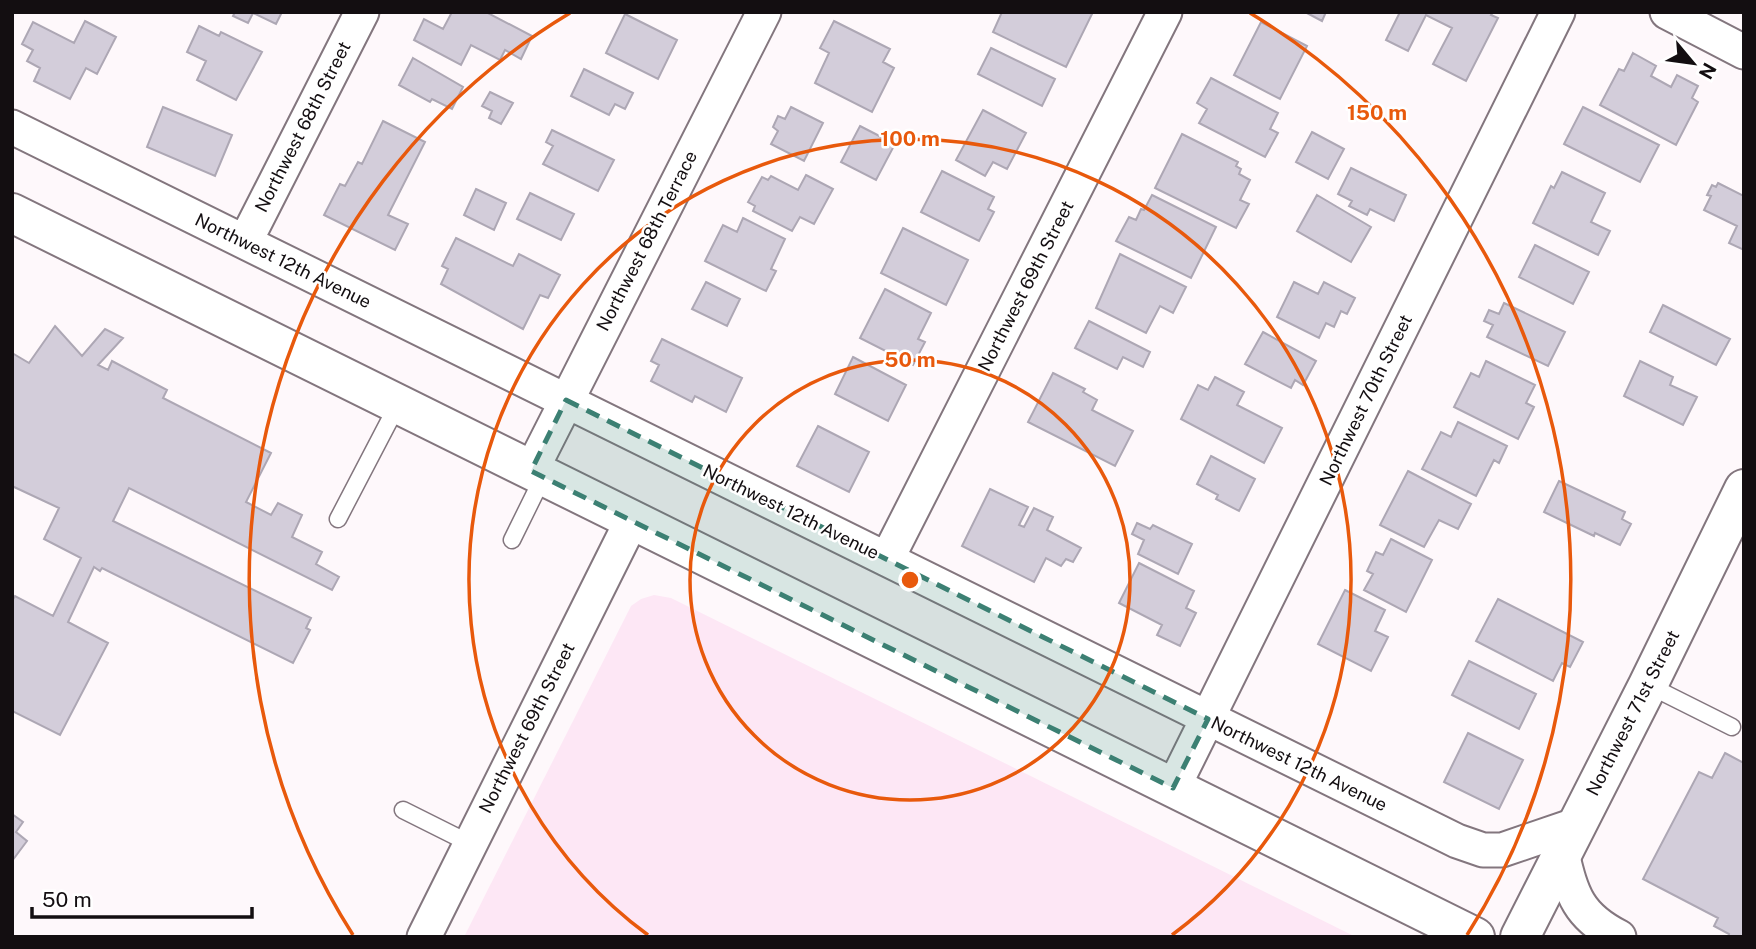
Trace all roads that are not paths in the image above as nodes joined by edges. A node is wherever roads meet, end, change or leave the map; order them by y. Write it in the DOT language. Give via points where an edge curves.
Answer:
graph roads {
  1 [pos="362,12"];
  2 [pos="764,12"];
  3 [pos="1165,12"];
  4 [pos="1558,12"];
  5 [pos="1667,12"];
  6 [pos="1744,52"];
  7 [pos="12,127"];
  8 [pos="12,213"];
  9 [pos="245,242"];
  10 [pos="566,400"];
  11 [pos="398,404"];
  12 [pos="537,474"];
  13 [pos="1744,489"];
  14 [pos="338,519"];
  15 [pos="632,520"];
  16 [pos="512,540"];
  17 [pos="887,559"];
  18 [pos="1648,685"];
  19 [pos="1208,719"];
  20 [pos="1732,727"];
  21 [pos="1173,788"];
  22 [pos="403,810"];
  23 [pos="1570,839"];
  24 [pos="470,844"];
  25 [pos="424,937"];
  26 [pos="1475,937"];
  27 [pos="1520,937"];
  28 [pos="1619,937"];
  1 -- 9 [label="street, Northwest 68th Street"];
  2 -- 10 [label="street, Northwest 68th Terrace"];
  3 -- 17 [label="street, Northwest 69th Street"];
  4 -- 19 [label="street, Northwest 70th Street"];
  5 -- 6 [label="street"];
  7 -- 9 [label="street, Northwest 12th Avenue"];
  8 -- 11 [label="main road"];
  9 -- 10 [label="street, Northwest 12th Avenue"];
  10 -- 12 [label="street, Northwest 68th Terrace"];
  10 -- 17 [label="street, Northwest 12th Avenue"];
  11 -- 12 [label="main road"];
  11 -- 14 [label="lane"];
  12 -- 15 [label="main road"];
  12 -- 16 [label="lane"];
  13 -- 18 [label="main road, Northwest 71st Street"];
  15 -- 21 [label="main road"];
  15 -- 24 [label="street, Northwest 69th Street"];
  17 -- 19 [label="street, Northwest 12th Avenue"];
  18 -- 20 [label="lane"];
  18 -- 23 [label="main road, Northwest 71st Street"];
  19 -- 21 [label="street, Northwest 70th Street"];
  19 -- 23 [label="street, Northwest 12th Avenue" via="1483,850"];
  21 -- 26 [label="main road"];
  22 -- 24 [label="lane"];
  23 -- 27 [label="main road, Northwest 71st Street"];
  23 -- 28 [label="street" via="1571,891 1595,922"];
  24 -- 25 [label="street, Northwest 69th Street"];
}
